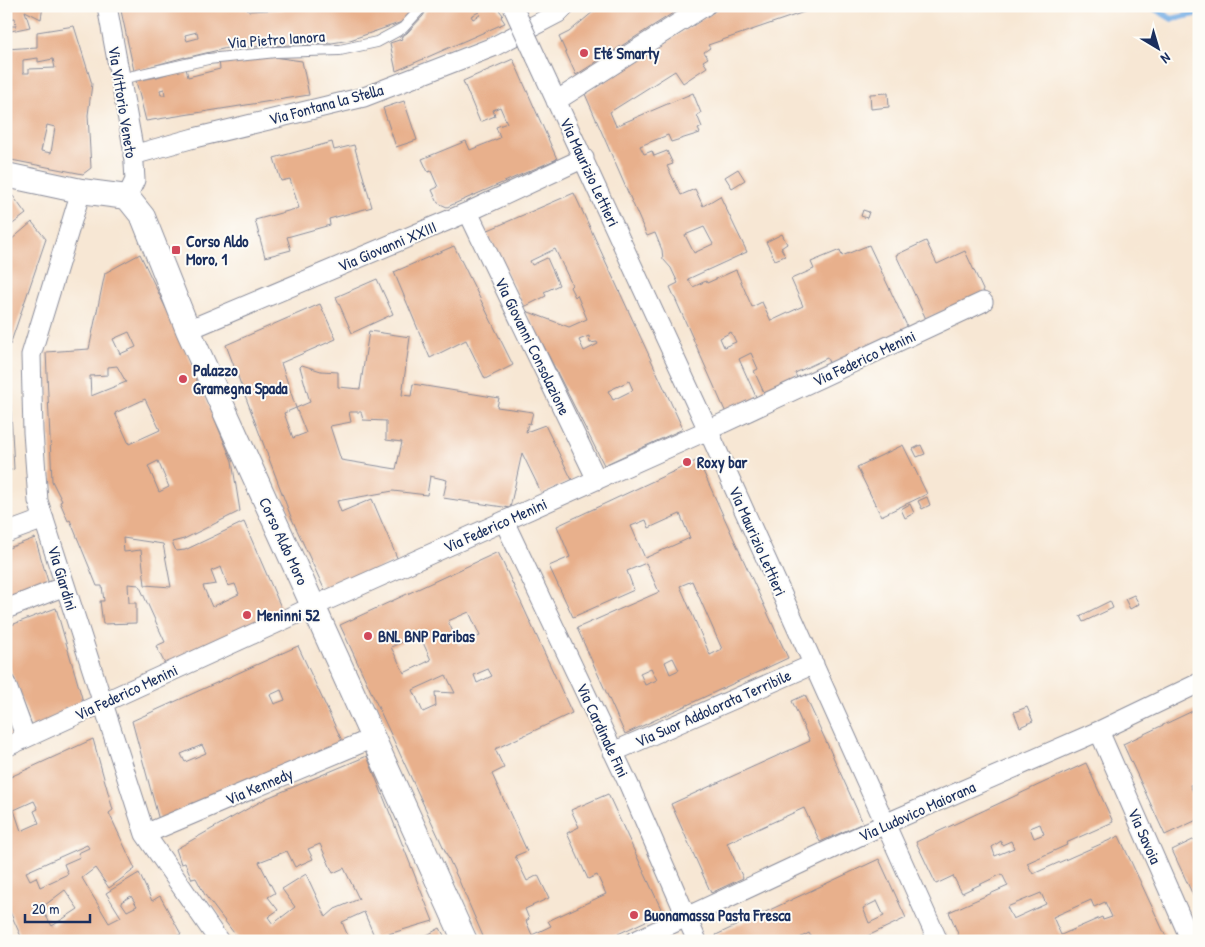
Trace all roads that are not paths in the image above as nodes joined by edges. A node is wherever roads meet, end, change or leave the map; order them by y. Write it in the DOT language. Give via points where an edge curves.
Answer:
graph roads {
  1 [pos="92,6"];
  2 [pos="107,6"];
  3 [pos="423,6"];
  4 [pos="512,6"];
  5 [pos="565,6"];
  6 [pos="705,6"];
  7 [pos="111,32"];
  8 [pos="120,79"];
  9 [pos="556,100"];
  10 [pos="133,155"];
  11 [pos="584,158"];
  12 [pos="6,175"];
  13 [pos="81,190"];
  14 [pos="127,197"];
  15 [pos="468,212"];
  16 [pos="983,302"];
  17 [pos="188,330"];
  18 [pos="708,430"];
  19 [pos="597,480"];
  20 [pos="44,519"];
  21 [pos="504,521"];
  22 [pos="6,533"];
  23 [pos="65,586"];
  24 [pos="314,606"];
  25 [pos="6,609"];
  26 [pos="814,664"];
  27 [pos="1199,683"];
  28 [pos="6,684"];
  29 [pos="102,703"];
  30 [pos="1099,731"];
  31 [pos="26,738"];
  32 [pos="373,738"];
  33 [pos="6,747"];
  34 [pos="613,752"];
  35 [pos="885,824"];
  36 [pos="145,834"];
  37 [pos="686,917"];
  38 [pos="219,941"];
  39 [pos="465,941"];
  40 [pos="635,941"];
  41 [pos="697,941"];
  42 [pos="938,941"];
  43 [pos="1191,941"];
  1 -- 7 [label="street"];
  2 -- 7 [label="street, Via Vittorio Veneto"];
  3 -- 8 [label="lane, Via Pietro Ianora" via="403,28 377,42 340,50 208,58"];
  4 -- 9 [label="street, Via Maurizio Lettieri, bridge"];
  5 -- 10 [label="street, Via Fontana la Stella" via="558,13 493,47 364,97"];
  6 -- 9 [label="street"];
  7 -- 8 [label="street, Via Vittorio Veneto"];
  8 -- 10 [label="street, Via Vittorio Veneto"];
  9 -- 11 [label="street, Via Maurizio Lettieri"];
  10 -- 14 [label="street, Via Vittorio Veneto" via="135,180"];
  11 -- 15 [label="street, Via Giovanni XXIII"];
  11 -- 18 [label="street, Via Maurizio Lettieri"];
  12 -- 13 [label="street"];
  13 -- 14 [label="street"];
  13 -- 20 [label="street, Via Giardini" via="31,355 32,432 38,501"];
  14 -- 17 [label="street, Corso Aldo Moro" via="143,217"];
  15 -- 17 [label="street, Via Giovanni XXIII"];
  15 -- 19 [label="street, Via Giovanni Consolazione"];
  16 -- 18 [label="street, Via Federico Menini"];
  17 -- 24 [label="street, Corso Aldo Moro"];
  18 -- 19 [label="street, Via Federico Menini"];
  18 -- 26 [label="street, Via Maurizio Lettieri"];
  19 -- 21 [label="street, Via Federico Menini"];
  20 -- 22 [label="street"];
  20 -- 23 [label="street, Via Giardini"];
  21 -- 24 [label="street, Via Federico Menini"];
  21 -- 34 [label="street, Via Cardinale Fini"];
  23 -- 25 [label="street"];
  23 -- 29 [label="street, Via Giardini"];
  24 -- 29 [label="street, Via Federico Menini"];
  24 -- 32 [label="street, Corso Aldo Moro"];
  26 -- 34 [label="street, Via Suor Addolorata Terribile"];
  26 -- 35 [label="street, Via Maurizio Lettieri"];
  27 -- 30 [label="street, Via Ludovico Maiorana"];
  28 -- 31 [label="street"];
  29 -- 31 [label="street, Via Federico Menini"];
  29 -- 36 [label="street, Via Giardini"];
  30 -- 35 [label="street, Via Ludovico Maiorana"];
  30 -- 43 [label="street, Via Savoia"];
  31 -- 33 [label="street, Via Federico Menini"];
  32 -- 36 [label="street, Via Kennedy"];
  32 -- 39 [label="street, Corso Aldo Moro"];
  34 -- 37 [label="street, Via Cardinale Fini"];
  35 -- 37 [label="street, Via Ludovico Maiorana"];
  35 -- 42 [label="street, Via Maurizio Lettieri"];
  36 -- 38 [label="street, Via Giardini"];
  37 -- 40 [label="street, Via Ludovico Maiorana"];
  37 -- 41 [label="street, Via Cardinale Fini"];
}
